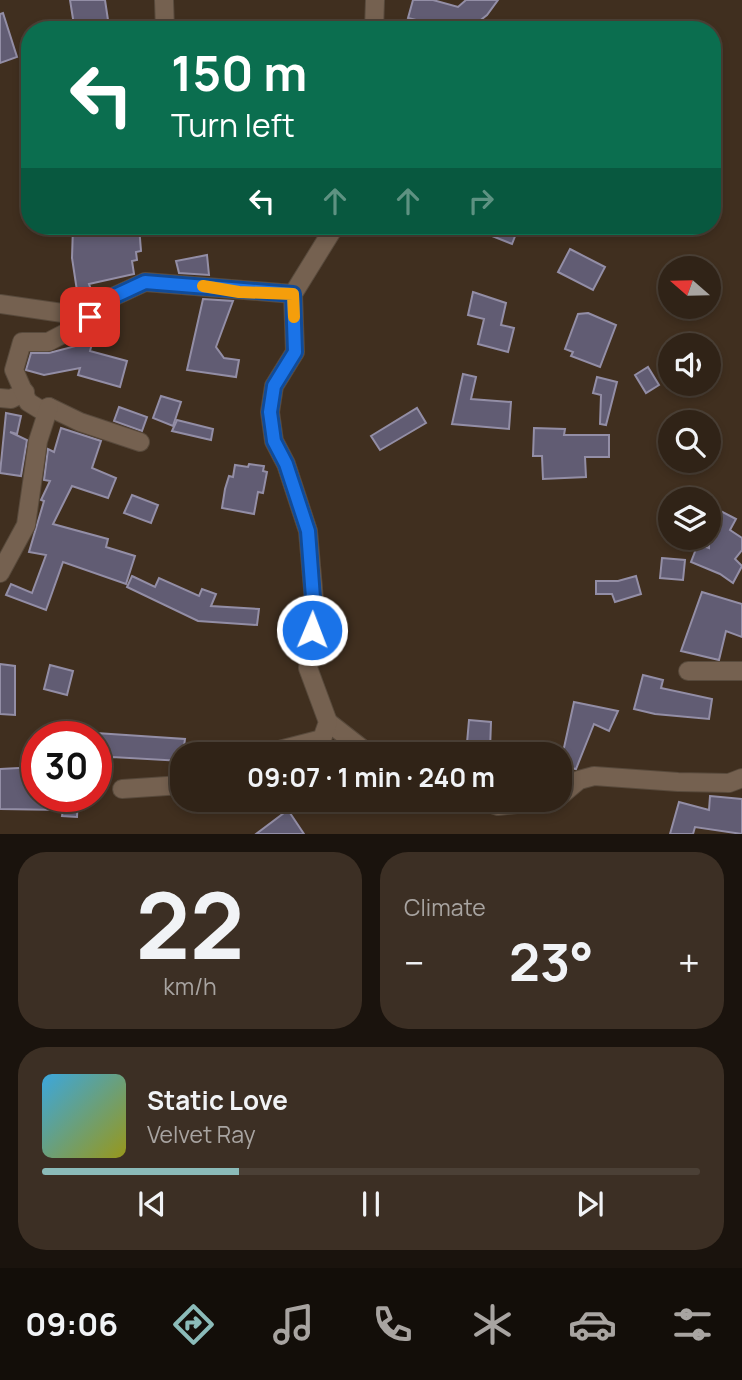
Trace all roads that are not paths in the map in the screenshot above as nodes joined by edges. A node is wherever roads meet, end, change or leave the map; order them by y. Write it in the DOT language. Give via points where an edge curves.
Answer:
graph roads {
  1 [pos="164,0"];
  2 [pos="375,0"];
  3 [pos="165,21"];
  4 [pos="374,21"];
  5 [pos="329,235"];
  6 [pos="293,294"];
  7 [pos="0,304"];
  8 [pos="90,317"];
  9 [pos="25,392"];
  10 [pos="0,398"];
  11 [pos="48,407"];
  12 [pos="140,442"];
  13 [pos="0,573"];
  14 [pos="688,671"];
  15 [pos="742,671"];
  16 [pos="328,722"];
  17 [pos="310,742"];
  18 [pos="354,742"];
  19 [pos="742,778"];
  20 [pos="170,786"];
  21 [pos="572,786"];
  22 [pos="122,789"];
  1 -- 3 [label="street"];
  2 -- 4 [label="street"];
  5 -- 6 [label="street"];
  6 -- 8 [label="street" via="145,282 115,296"];
  6 -- 16 [label="street" via="295,352 274,386 270,412 274,441 308,531 314,611 308,668"];
  7 -- 8 [label="street"];
  8 -- 9 [label="street" via="48,342 22,342 14,370"];
  9 -- 10 [label="street"];
  9 -- 11 [label="street" via="28,402 41,410"];
  11 -- 12 [label="street"];
  11 -- 13 [label="street" via="38,441 26,525"];
  14 -- 15 [label="street"];
  16 -- 17 [label="street" via="322,739"];
  16 -- 18 [label="street"];
  19 -- 21 [label="street" via="729,783 594,776"];
  20 -- 22 [label="street"];
}
